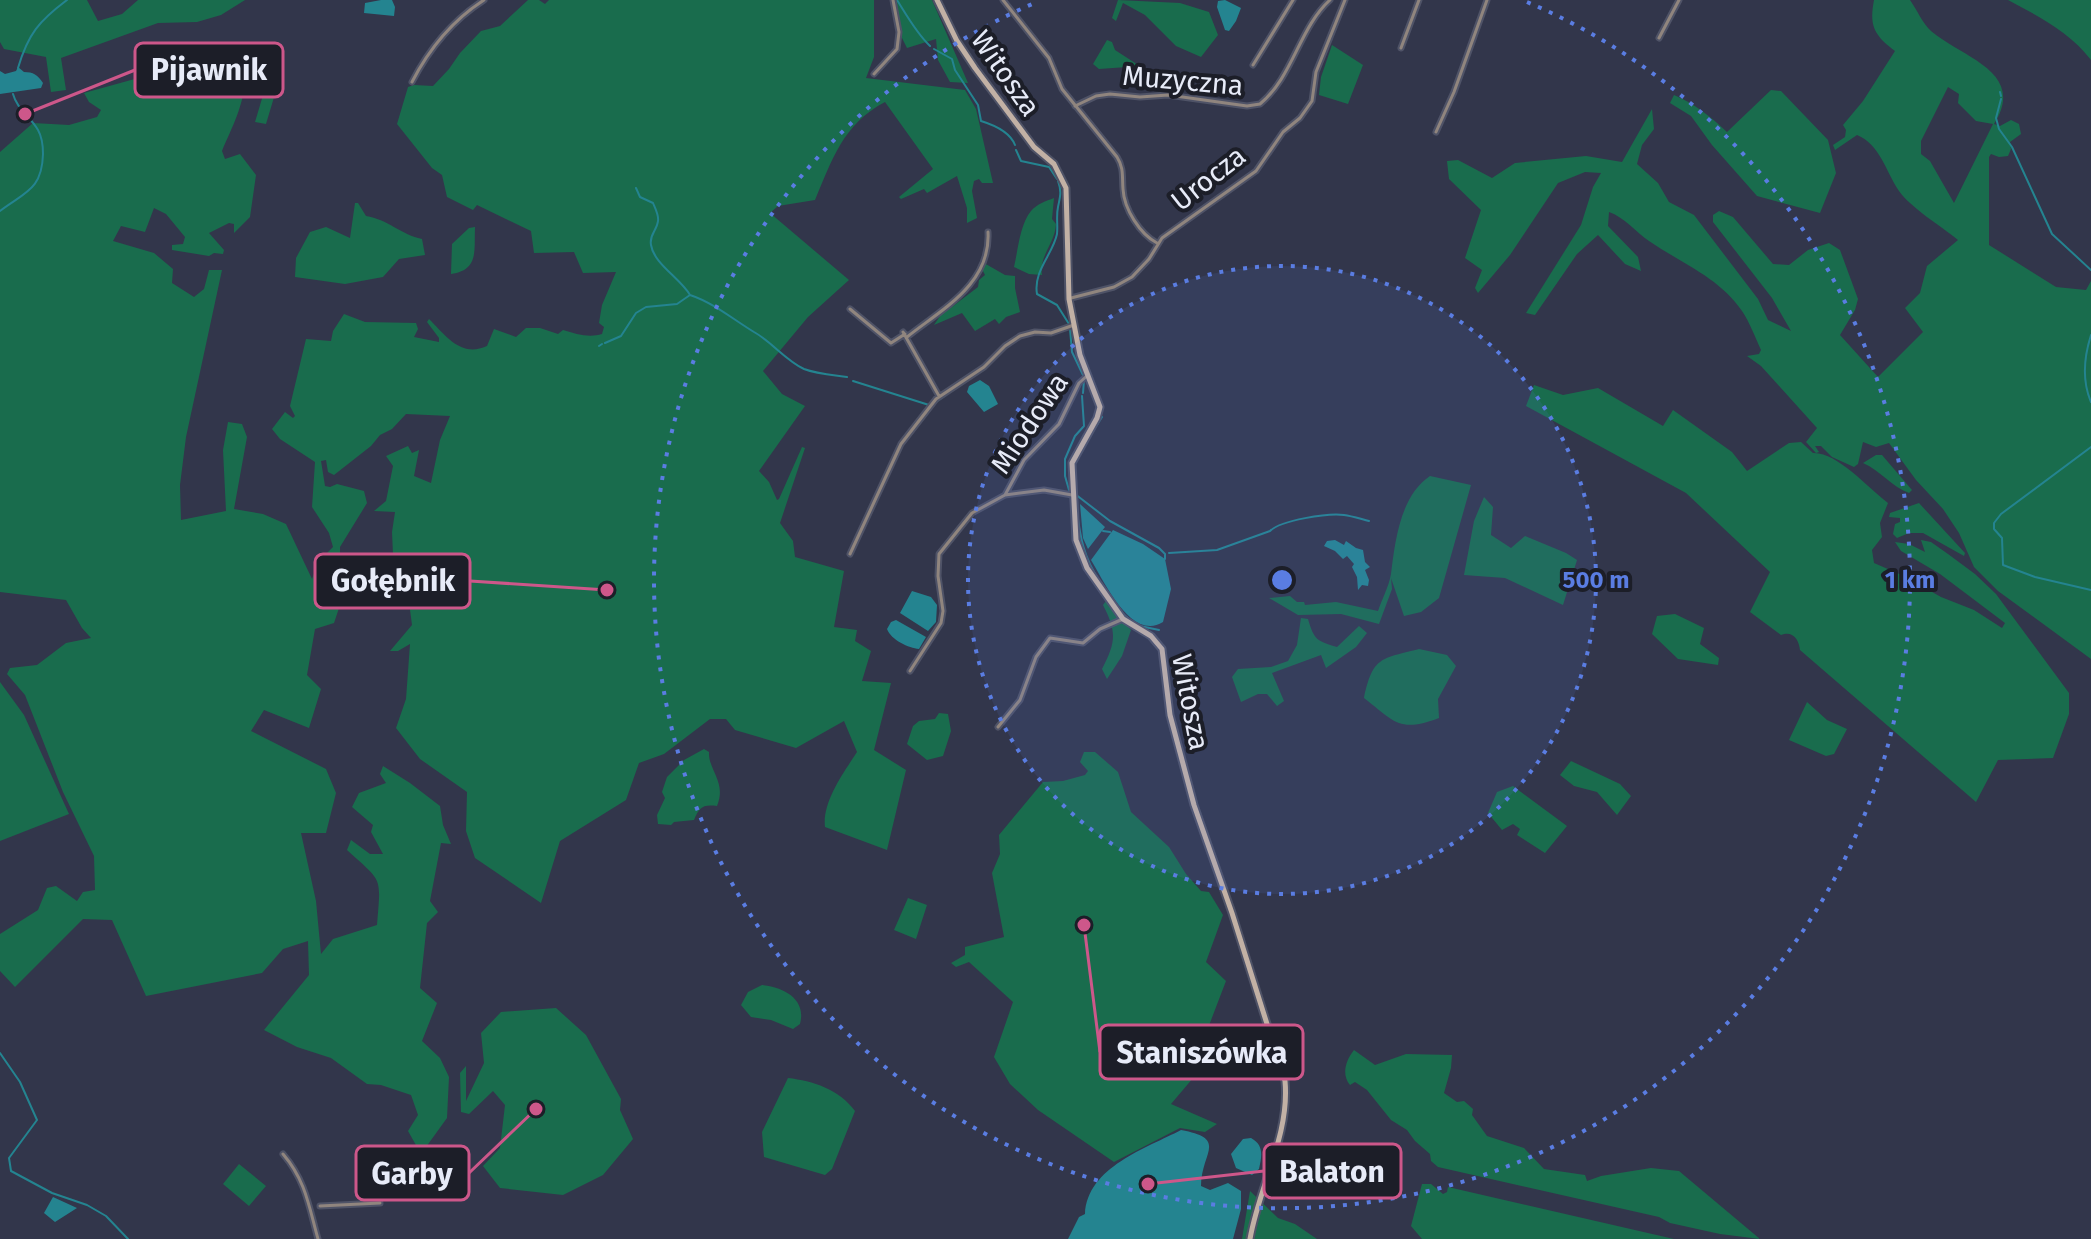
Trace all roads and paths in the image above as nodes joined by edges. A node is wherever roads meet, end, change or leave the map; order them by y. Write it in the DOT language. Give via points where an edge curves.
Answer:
graph roads {
  1 [pos="484,0"];
  2 [pos="893,0"];
  3 [pos="937,0"];
  4 [pos="1003,0"];
  5 [pos="1293,0"];
  6 [pos="1330,0"];
  7 [pos="1345,0"];
  8 [pos="1419,0"];
  9 [pos="1487,0"];
  10 [pos="1679,0"];
  11 [pos="1659,38"];
  12 [pos="1401,48"];
  13 [pos="1253,65"];
  14 [pos="874,74"];
  15 [pos="412,82"];
  16 [pos="1075,106"];
  17 [pos="1436,132"];
  18 [pos="988,232"];
  19 [pos="1157,243"];
  20 [pos="1069,299"];
  21 [pos="850,309"];
  22 [pos="1074,325"];
  23 [pos="905,334"];
  24 [pos="1088,375"];
  25 [pos="939,396"];
  26 [pos="1005,495"];
  27 [pos="1072,495"];
  28 [pos="850,554"];
  29 [pos="1123,619"];
  30 [pos="910,671"];
  31 [pos="998,727"];
  32 [pos="283,1154"];
  33 [pos="380,1203"];
  34 [pos="320,1206"];
  35 [pos="318,1239"];
  36 [pos="1250,1239"];
  1 -- 15 [label="street" via="443,35"];
  2 -- 14 [label="street" via="897,49"];
  3 -- 20 [label="street, Witosza" via="975,68 1062,178 1068,201"];
  4 -- 16 [label="street" via="1042,48"];
  5 -- 13 [label="street"];
  6 -- 16 [label="street, Muzyczna" via="1314,15 1281,78 1260,104 1110,94"];
  7 -- 19 [label="street, Urocza" via="1307,110 1283,132 1256,171"];
  8 -- 12 [label="street"];
  9 -- 17 [label="street"];
  10 -- 11 [label="street"];
  16 -- 19 [label="street" via="1120,161 1125,198 1140,231"];
  18 -- 23 [label="street" via="974,282"];
  19 -- 20 [label="street, Urocza" via="1146,263 1127,280"];
  20 -- 22 [label="street, Witosza"];
  21 -- 23 [label="street" via="888,342"];
  22 -- 24 [label="street, Witosza"];
  22 -- 25 [label="street" via="1020,336"];
  23 -- 25 [label="street"];
  24 -- 26 [label="street, Miodowa" via="1059,424 1024,460"];
  24 -- 27 [label="street, Witosza" via="1100,407 1072,463"];
  25 -- 28 [label="street" via="901,444"];
  26 -- 27 [label="street, Miodowa" via="1044,490"];
  26 -- 30 [label="street, Miodowa" via="975,511 939,554 941,623"];
  27 -- 29 [label="street, Witosza" via="1082,558"];
  29 -- 31 [label="street" via="1083,643 1050,638 1036,657 1020,700"];
  29 -- 36 [label="street, Witosza" via="1162,649 1170,715 1194,805 1285,1081 1282,1126"];
  32 -- 35 [label="street" via="309,1198"];
  33 -- 34 [label="street"];
}
